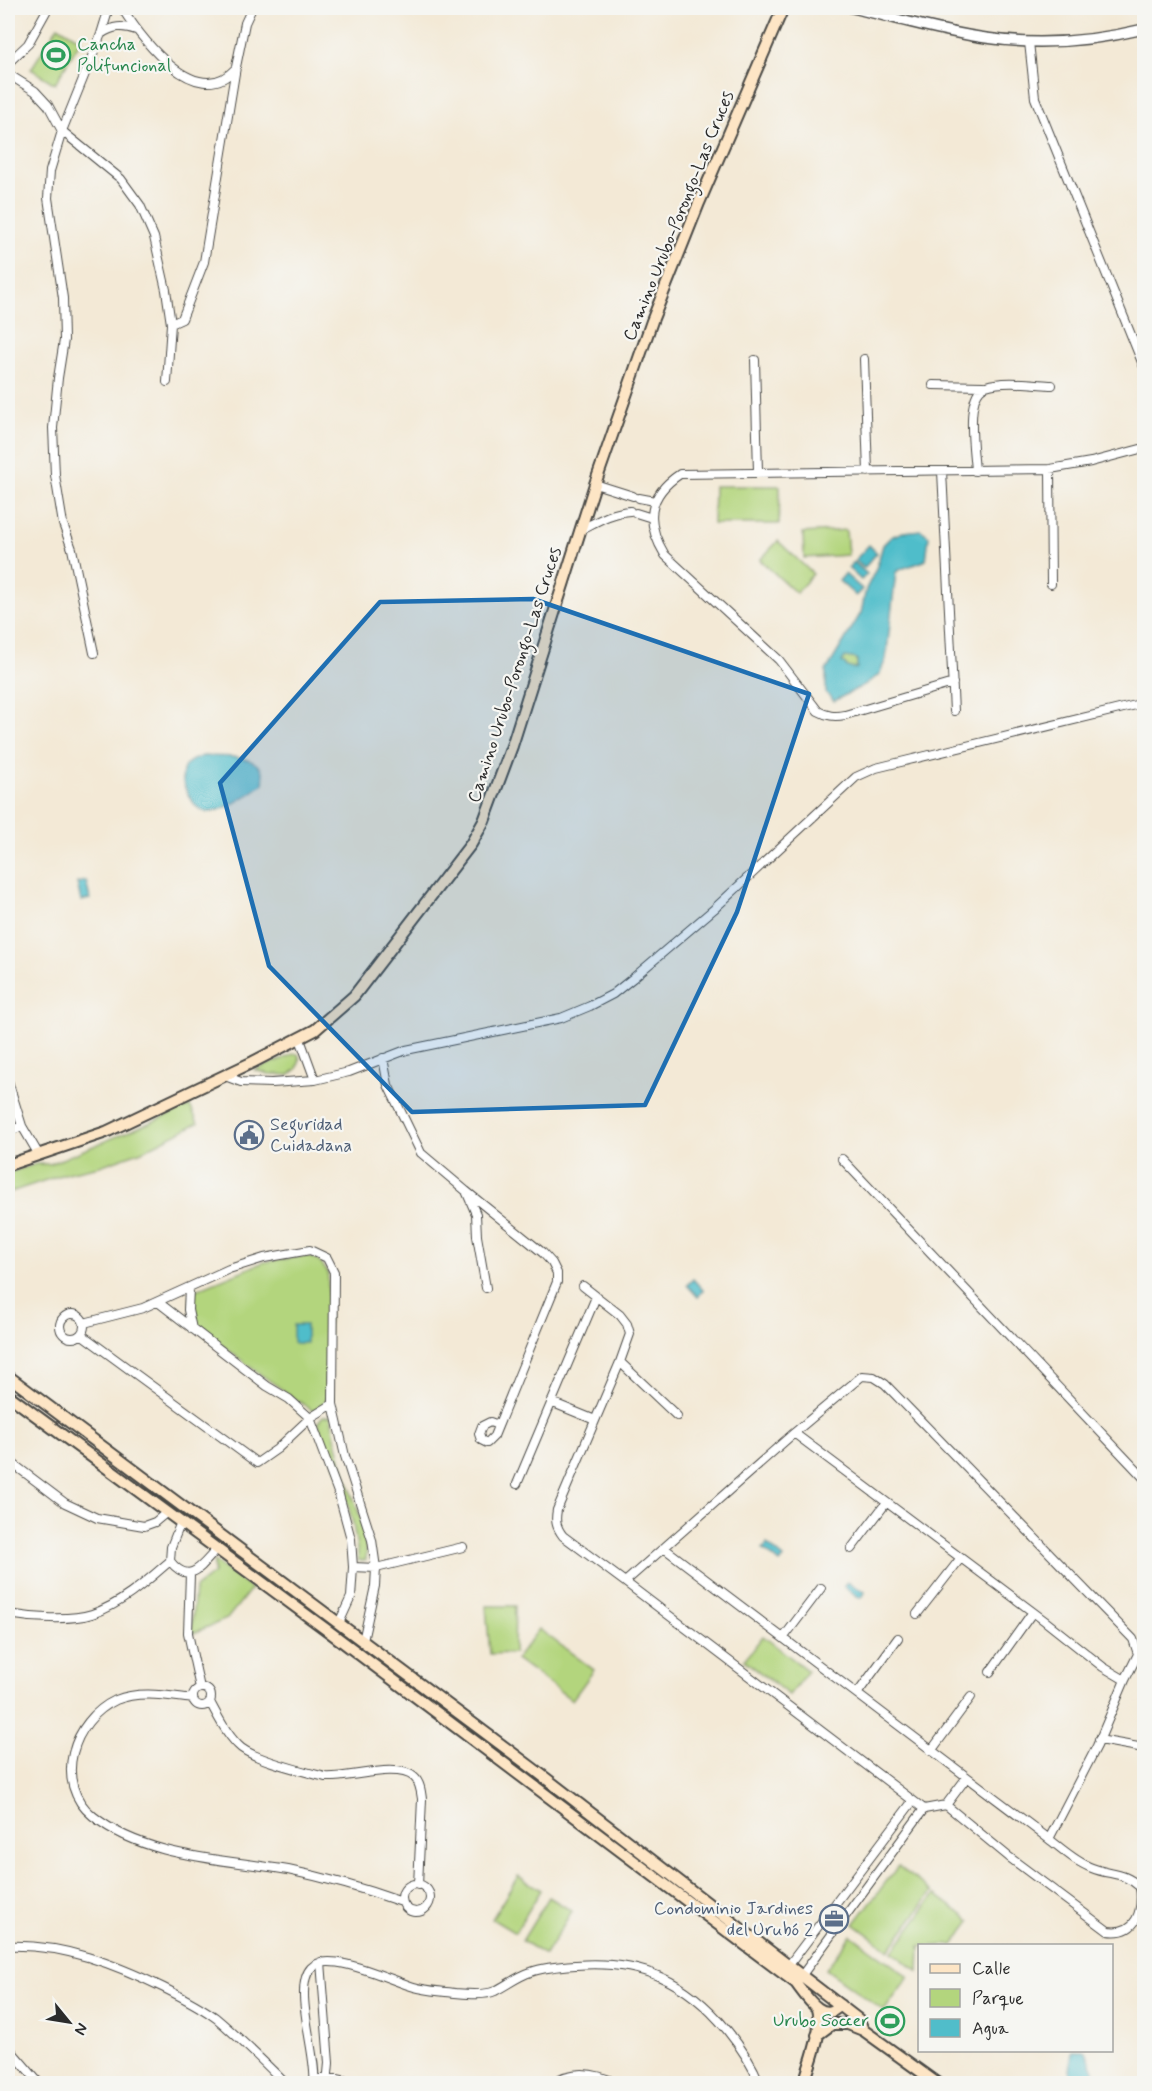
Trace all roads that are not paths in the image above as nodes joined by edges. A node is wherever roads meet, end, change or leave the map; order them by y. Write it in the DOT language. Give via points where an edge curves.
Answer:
graph roads {
  1 [pos="48,8"];
  2 [pos="109,8"];
  3 [pos="122,8"];
  4 [pos="252,8"];
  5 [pos="783,8"];
  6 [pos="852,8"];
  7 [pos="1144,29"];
  8 [pos="136,30"];
  9 [pos="101,34"];
  10 [pos="1029,42"];
  11 [pos="8,63"];
  12 [pos="236,67"];
  13 [pos="8,74"];
  14 [pos="62,130"];
  15 [pos="171,324"];
  16 [pos="864,359"];
  17 [pos="755,360"];
  18 [pos="1144,367"];
  19 [pos="167,382"];
  20 [pos="933,384"];
  21 [pos="967,384"];
  22 [pos="1052,385"];
  23 [pos="983,386"];
  24 [pos="974,398"];
  25 [pos="1144,448"];
  26 [pos="1050,469"];
  27 [pos="942,471"];
  28 [pos="975,471"];
  29 [pos="758,472"];
  30 [pos="868,472"];
  31 [pos="595,483"];
  32 [pos="655,501"];
  33 [pos="652,518"];
  34 [pos="580,530"];
  35 [pos="1051,584"];
  36 [pos="94,653"];
  37 [pos="953,683"];
  38 [pos="1144,703"];
  39 [pos="954,711"];
  40 [pos="300,1039"];
  41 [pos="383,1058"];
  42 [pos="225,1076"];
  43 [pos="315,1080"];
  44 [pos="8,1081"];
  45 [pos="22,1126"];
  46 [pos="8,1132"];
  47 [pos="39,1155"];
  48 [pos="842,1159"];
  49 [pos="8,1164"];
  50 [pos="466,1191"];
  51 [pos="583,1286"];
  52 [pos="189,1288"];
  53 [pos="486,1288"];
  54 [pos="596,1298"];
  55 [pos="158,1302"];
  56 [pos="84,1323"];
  57 [pos="192,1329"];
  58 [pos="81,1334"];
  59 [pos="620,1362"];
  60 [pos="8,1376"];
  61 [pos="8,1395"];
  62 [pos="551,1402"];
  63 [pos="333,1404"];
  64 [pos="677,1416"];
  65 [pos="310,1418"];
  66 [pos="595,1420"];
  67 [pos="498,1425"];
  68 [pos="794,1433"];
  69 [pos="8,1460"];
  70 [pos="1144,1478"];
  71 [pos="517,1484"];
  72 [pos="886,1503"];
  73 [pos="167,1512"];
  74 [pos="181,1522"];
  75 [pos="463,1547"];
  76 [pos="664,1548"];
  77 [pos="217,1549"];
  78 [pos="851,1549"];
  79 [pos="960,1559"];
  80 [pos="170,1561"];
  81 [pos="353,1567"];
  82 [pos="376,1568"];
  83 [pos="190,1574"];
  84 [pos="625,1582"];
  85 [pos="821,1588"];
  86 [pos="1032,1613"];
  87 [pos="8,1614"];
  88 [pos="917,1614"];
  89 [pos="339,1623"];
  90 [pos="331,1633"];
  91 [pos="784,1637"];
  92 [pos="898,1638"];
  93 [pos="363,1641"];
  94 [pos="990,1672"];
  95 [pos="1125,1680"];
  96 [pos="200,1688"];
  97 [pos="857,1694"];
  98 [pos="971,1696"];
  99 [pos="193,1699"];
  100 [pos="210,1702"];
  101 [pos="1099,1740"];
  102 [pos="1144,1748"];
  103 [pos="931,1751"];
  104 [pos="967,1778"];
  105 [pos="912,1802"];
  106 [pos="946,1805"];
  107 [pos="924,1809"];
  108 [pos="1049,1839"];
  109 [pos="418,1885"];
  110 [pos="402,1902"];
  111 [pos="8,1946"];
  112 [pos="321,1962"];
  113 [pos="789,1965"];
  114 [pos="802,1974"];
  115 [pos="840,2005"];
  116 [pos="817,2009"];
  117 [pos="863,2030"];
  118 [pos="817,2036"];
  119 [pos="8,2047"];
  120 [pos="314,2081"];
  121 [pos="327,2082"];
  122 [pos="40,2084"];
  123 [pos="286,2084"];
  124 [pos="360,2084"];
  125 [pos="550,2084"];
  126 [pos="617,2084"];
  127 [pos="760,2084"];
  128 [pos="804,2084"];
  129 [pos="938,2084"];
  1 -- 11 [label="street" via="28,44"];
  2 -- 9 [label="street"];
  3 -- 8 [label="street"];
  4 -- 12 [label="street"];
  5 -- 31 [label="main road, Camino Urubo-Porongo-Las Cruces" via="652,321"];
  6 -- 10 [label="street" via="986,39"];
  7 -- 10 [label="street" via="1113,36"];
  8 -- 9 [label="street" via="118,26"];
  8 -- 12 [label="street" via="176,71 200,81 220,80"];
  9 -- 14 [label="street"];
  10 -- 18 [label="street" via="1035,98"];
  12 -- 15 [label="street" via="204,262 182,319"];
  13 -- 14 [label="street" via="35,91"];
  14 -- 15 [label="street" via="121,179 140,205 154,237"];
  14 -- 36 [label="street" via="50,171 48,198 63,298 64,340 52,428 63,524"];
  15 -- 19 [label="street"];
  16 -- 30 [label="street"];
  17 -- 29 [label="street"];
  20 -- 21 [label="street"];
  21 -- 23 [label="street"];
  21 -- 24 [label="street"];
  22 -- 23 [label="street"];
  23 -- 24 [label="street"];
  24 -- 28 [label="street"];
  25 -- 26 [label="street"];
  26 -- 28 [label="street"];
  26 -- 35 [label="street"];
  27 -- 28 [label="street"];
  27 -- 30 [label="street"];
  27 -- 37 [label="street"];
  29 -- 30 [label="street"];
  29 -- 32 [label="street" via="680,474 667,483"];
  31 -- 32 [label="street"];
  31 -- 34 [label="main road, Camino Urubo-Porongo-Las Cruces"];
  32 -- 33 [label="street"];
  33 -- 34 [label="street" via="619,512"];
  33 -- 37 [label="street" via="664,555 779,660 826,716 845,715"];
  34 -- 40 [label="main road, Camino Urubo-Porongo-Las Cruces" via="512,746 484,821 471,844 354,996 327,1022"];
  37 -- 39 [label="street"];
  38 -- 41 [label="street" via="876,768 856,777 735,891 613,994 561,1018"];
  40 -- 42 [label="main road, Camino Urubo-Porongo-Las Cruces"];
  40 -- 43 [label="street"];
  41 -- 43 [label="street"];
  41 -- 50 [label="street" via="388,1085 421,1153"];
  42 -- 43 [label="street" via="241,1082"];
  42 -- 47 [label="main road, Camino Urubo-Porongo-Las Cruces" via="106,1132"];
  44 -- 45 [label="street"];
  45 -- 46 [label="street"];
  45 -- 47 [label="street"];
  47 -- 49 [label="main road, Camino Urubo-Porongo-Las Cruces"];
  48 -- 70 [label="street"];
  50 -- 53 [label="street" via="476,1214"];
  50 -- 67 [label="street" via="543,1252 557,1273 546,1311"];
  51 -- 54 [label="street"];
  52 -- 55 [label="street"];
  52 -- 57 [label="street"];
  52 -- 63 [label="street" via="264,1258 310,1250 327,1258 334,1272"];
  54 -- 59 [label="street" via="627,1324 630,1334"];
  54 -- 62 [label="street"];
  55 -- 56 [label="street"];
  55 -- 57 [label="street"];
  56 -- 58 [label="street"];
  56 -- 58 [label="street" via="73,1314 60,1322 66,1336"];
  57 -- 65 [label="street"];
  58 -- 65 [label="street" via="257,1463"];
  59 -- 64 [label="street"];
  59 -- 66 [label="street"];
  60 -- 89 [label="main road"];
  61 -- 73 [label="main road"];
  62 -- 66 [label="street"];
  62 -- 71 [label="street"];
  63 -- 65 [label="street"];
  63 -- 82 [label="street" via="372,1540"];
  65 -- 81 [label="street" via="339,1495 351,1539"];
  66 -- 84 [label="street" via="555,1520 563,1536"];
  68 -- 72 [label="street"];
  68 -- 76 [label="street"];
  68 -- 95 [label="street" via="862,1376 885,1384 1133,1639 1138,1654"];
  69 -- 73 [label="street" via="65,1503 97,1518 144,1526"];
  72 -- 78 [label="street"];
  72 -- 79 [label="street"];
  73 -- 74 [label="main road"];
  74 -- 77 [label="main road"];
  74 -- 80 [label="street"];
  75 -- 82 [label="street"];
  76 -- 84 [label="street"];
  76 -- 91 [label="street"];
  77 -- 83 [label="street"];
  77 -- 90 [label="main road"];
  79 -- 86 [label="street"];
  79 -- 88 [label="street"];
  80 -- 83 [label="street"];
  80 -- 87 [label="street" via="140,1586 92,1614"];
  81 -- 82 [label="street"];
  81 -- 89 [label="street" via="351,1597"];
  82 -- 93 [label="street"];
  83 -- 96 [label="street" via="188,1640"];
  84 -- 105 [label="street"];
  85 -- 91 [label="street"];
  86 -- 94 [label="street"];
  86 -- 95 [label="street"];
  89 -- 90 [label="main road"];
  89 -- 93 [label="main road"];
  90 -- 116 [label="main road" via="796,1983"];
  91 -- 97 [label="street"];
  92 -- 97 [label="street"];
  93 -- 113 [label="main road"];
  95 -- 101 [label="street"];
  96 -- 99 [label="street"];
  96 -- 100 [label="street" via="210,1692"];
  97 -- 103 [label="street"];
  98 -- 103 [label="street"];
  99 -- 100 [label="street" via="200,1706"];
  99 -- 110 [label="street" via="152,1694 117,1700 101,1709 75,1742 72,1756 72,1784 83,1808 94,1818 152,1846 288,1870"];
  100 -- 109 [label="street" via="239,1748 251,1754 325,1778 394,1770 415,1777 422,1799"];
  101 -- 102 [label="street"];
  101 -- 108 [label="street"];
  103 -- 104 [label="street"];
  104 -- 106 [label="street"];
  104 -- 108 [label="street"];
  105 -- 107 [label="street"];
  105 -- 113 [label="street"];
  106 -- 107 [label="street"];
  106 -- 108 [label="street" via="1108,1931 1127,1929 1134,1923 1140,1909 1140,1887 1119,1874 1090,1868"];
  107 -- 114 [label="street"];
  109 -- 110 [label="street" via="405,1889"];
  109 -- 110 [label="street" via="428,1893 429,1902 424,1909 411,1912"];
  111 -- 123 [label="street" via="40,1946 93,1958 186,1999 214,2017"];
  112 -- 120 [label="street" via="311,1967 304,1983"];
  112 -- 121 [label="street"];
  112 -- 127 [label="street" via="344,1963 416,1988 458,1993 494,1991 531,1972 554,1967 601,1963 652,1972 685,1989 715,2014 736,2040"];
  113 -- 114 [label="main road"];
  114 -- 115 [label="main road"];
  115 -- 116 [label="main road" via="833,2011"];
  115 -- 117 [label="main road" via="859,2020"];
  116 -- 118 [label="main road"];
  117 -- 118 [label="main road" via="848,2024 832,2024"];
  117 -- 129 [label="main road"];
  118 -- 128 [label="main road"];
  119 -- 122 [label="street"];
  120 -- 121 [label="street"];
  121 -- 124 [label="street"];
  125 -- 126 [label="street" via="567,2075 586,2073"];
}
